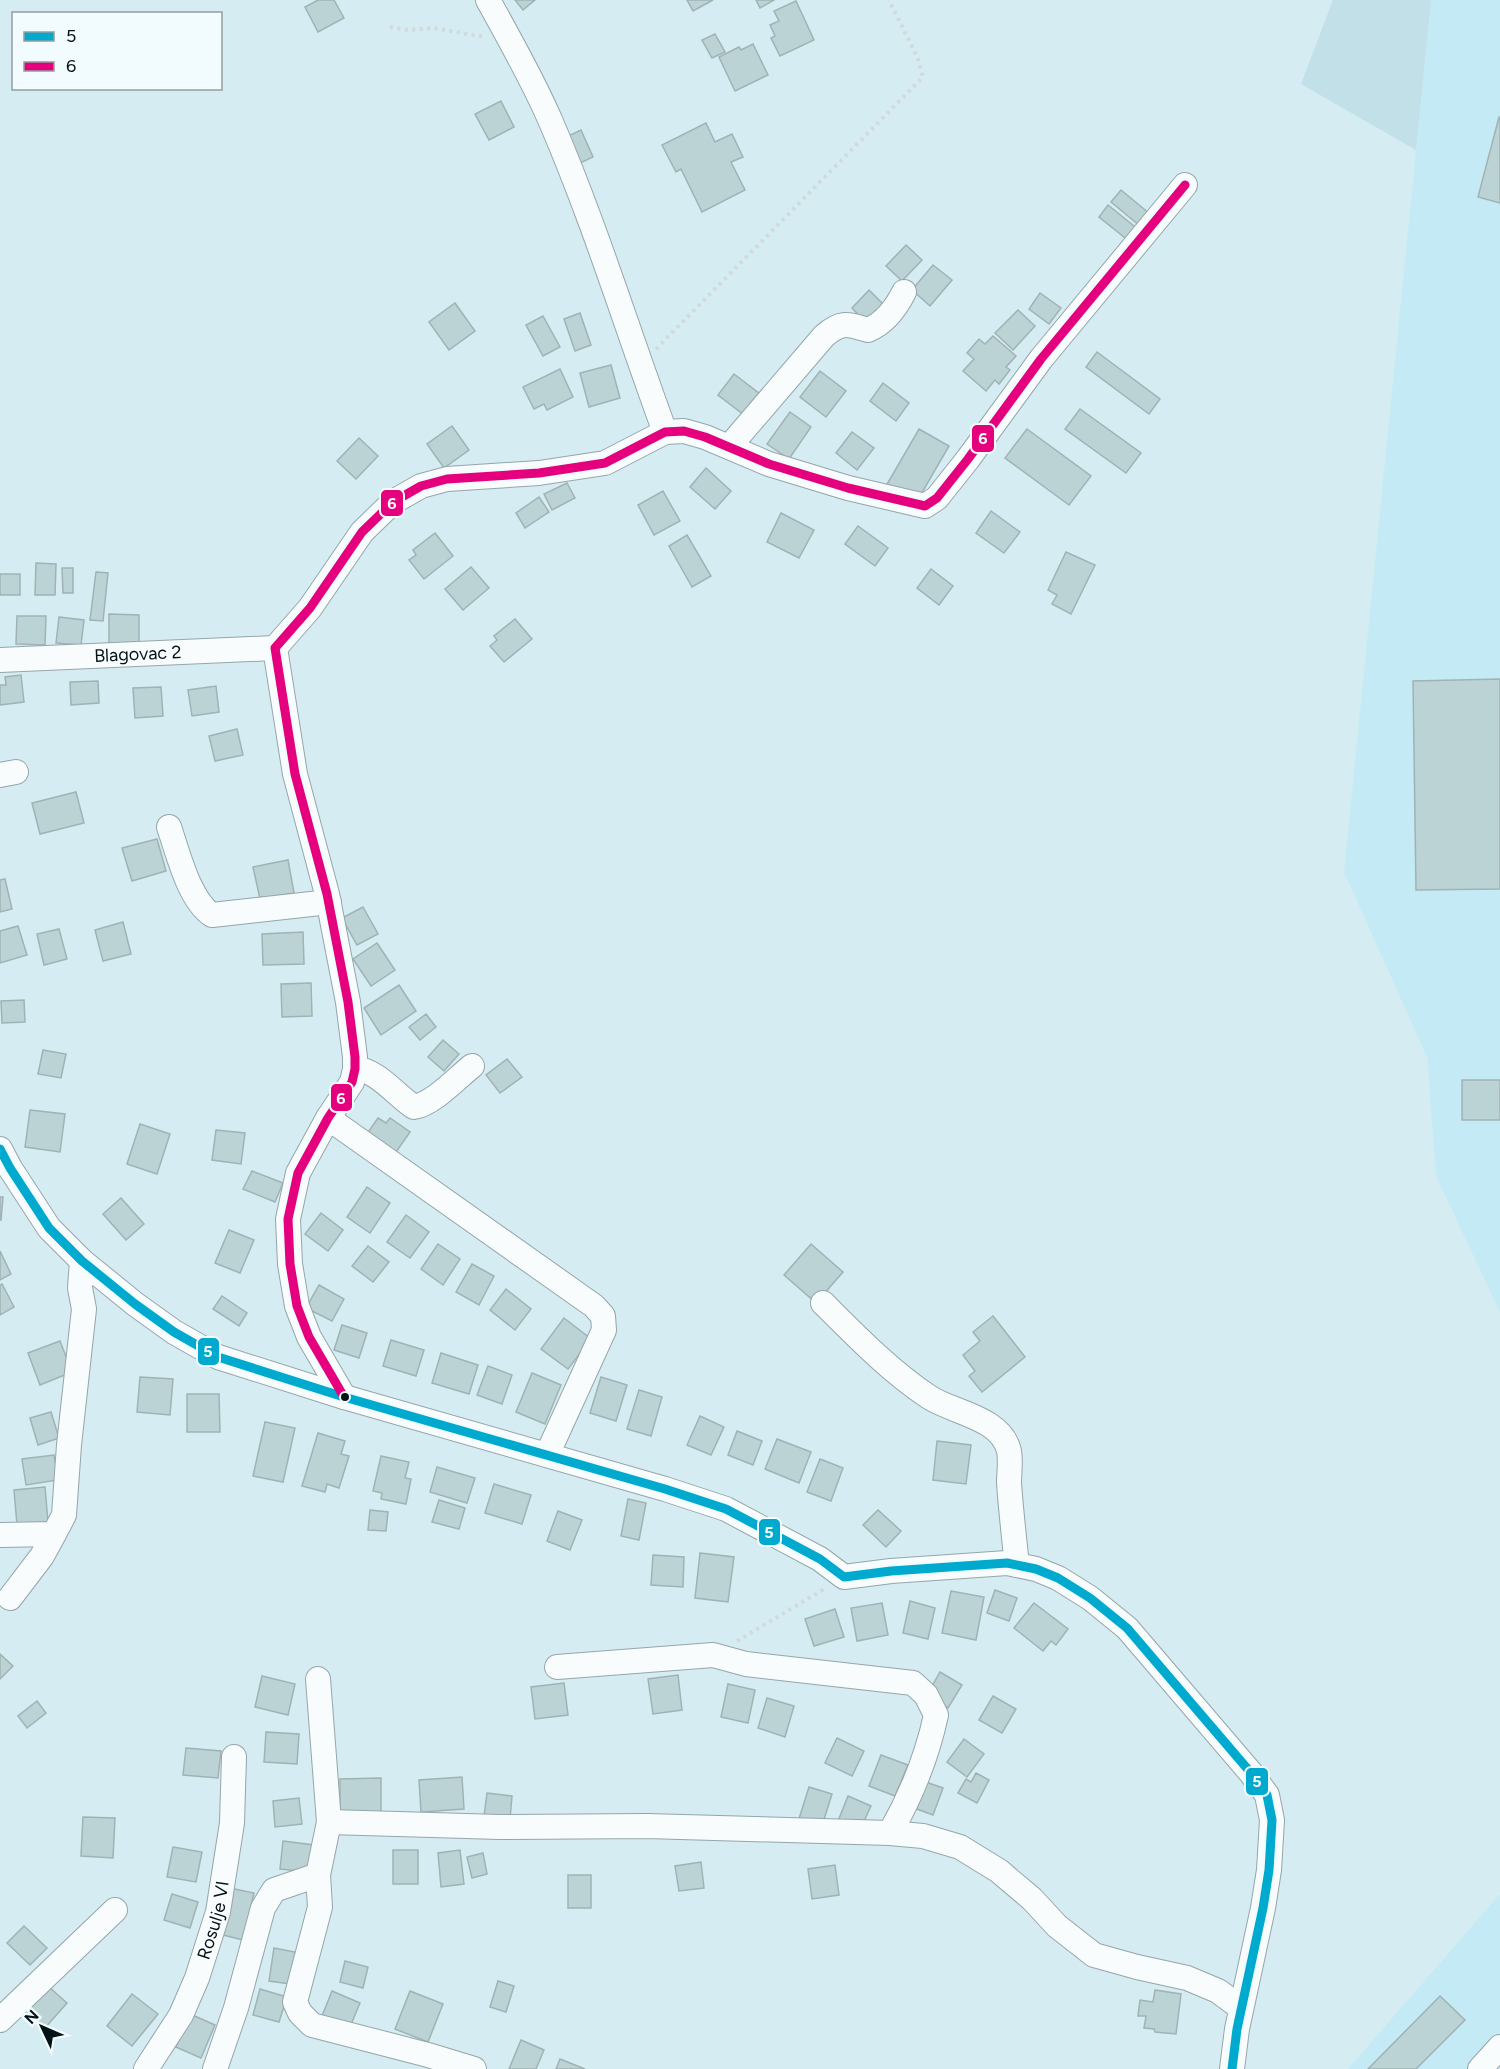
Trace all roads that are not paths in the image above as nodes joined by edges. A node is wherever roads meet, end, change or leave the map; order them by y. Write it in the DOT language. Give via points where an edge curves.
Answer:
graph roads {
  1 [pos="488,0"];
  2 [pos="1185,185"];
  3 [pos="904,292"];
  4 [pos="665,432"];
  5 [pos="729,447"];
  6 [pos="275,648"];
  7 [pos="0,660"];
  8 [pos="169,827"];
  9 [pos="329,902"];
  10 [pos="472,1066"];
  11 [pos="355,1069"];
  12 [pos="328,1118"];
  13 [pos="0,1149"];
  14 [pos="82,1262"];
  15 [pos="823,1303"];
  16 [pos="344,1397"];
  17 [pos="547,1455"];
  18 [pos="54,1534"];
  19 [pos="0,1535"];
  20 [pos="1017,1565"];
  21 [pos="10,1598"];
  22 [pos="557,1667"];
  23 [pos="318,1679"];
  24 [pos="234,1757"];
  25 [pos="329,1822"];
  26 [pos="890,1833"];
  27 [pos="318,1875"];
  28 [pos="115,1910"];
  29 [pos="1241,2008"];
  30 [pos="0,2020"];
  31 [pos="1500,2047"];
  32 [pos="146,2069"];
  33 [pos="215,2069"];
  34 [pos="474,2069"];
  35 [pos="1232,2069"];
  36 [pos="1480,2069"];
  1 -- 4 [label="street" via="551,121"];
  2 -- 5 [label="street" via="1041,359 937,498 925,506 848,488 769,464"];
  3 -- 5 [label="street" via="878,326 868,330 839,325 824,336"];
  4 -- 5 [label="street" via="684,431"];
  4 -- 6 [label="street" via="604,463 539,473 447,479 421,486 393,502 362,532 310,608"];
  6 -- 7 [label="street, Blagovac 2"];
  6 -- 9 [label="street" via="295,774"];
  8 -- 9 [label="street" via="192,888 202,908 212,915"];
  9 -- 11 [label="street" via="348,1002"];
  10 -- 11 [label="street" via="432,1099 414,1107 376,1076 363,1068"];
  11 -- 12 [label="street" via="352,1082"];
  12 -- 16 [label="street" via="298,1173 288,1219 290,1264 297,1306 309,1337"];
  12 -- 17 [label="street" via="603,1316 604,1330"];
  13 -- 14 [label="street" via="49,1228"];
  14 -- 16 [label="street" via="174,1332 219,1357"];
  14 -- 18 [label="street" via="80,1288 84,1309 64,1515"];
  15 -- 20 [label="street" via="930,1398 983,1420 1002,1438 1009,1451"];
  16 -- 17 [label="street"];
  17 -- 20 [label="street" via="726,1509 844,1577"];
  18 -- 19 [label="street"];
  18 -- 21 [label="street"];
  20 -- 29 [label="street" via="1058,1578 1127,1628 1267,1795 1272,1820 1269,1870"];
  22 -- 26 [label="street" via="713,1655 746,1664 913,1683 926,1695 936,1714 925,1757"];
  23 -- 25 [label="street"];
  24 -- 32 [label="street, Rosulje VI" via="232,1823 218,1911 181,2015"];
  25 -- 26 [label="street"];
  25 -- 27 [label="street"];
  26 -- 29 [label="street" via="923,1836 960,1847 999,1871 1094,1955 1187,1978 1218,1991"];
  27 -- 33 [label="street" via="274,1890 263,1908"];
  27 -- 34 [label="street" via="320,1907 296,2002 300,2013 312,2025"];
  28 -- 30 [label="street"];
  29 -- 35 [label="street"];
  31 -- 36 [label="street"];
}
